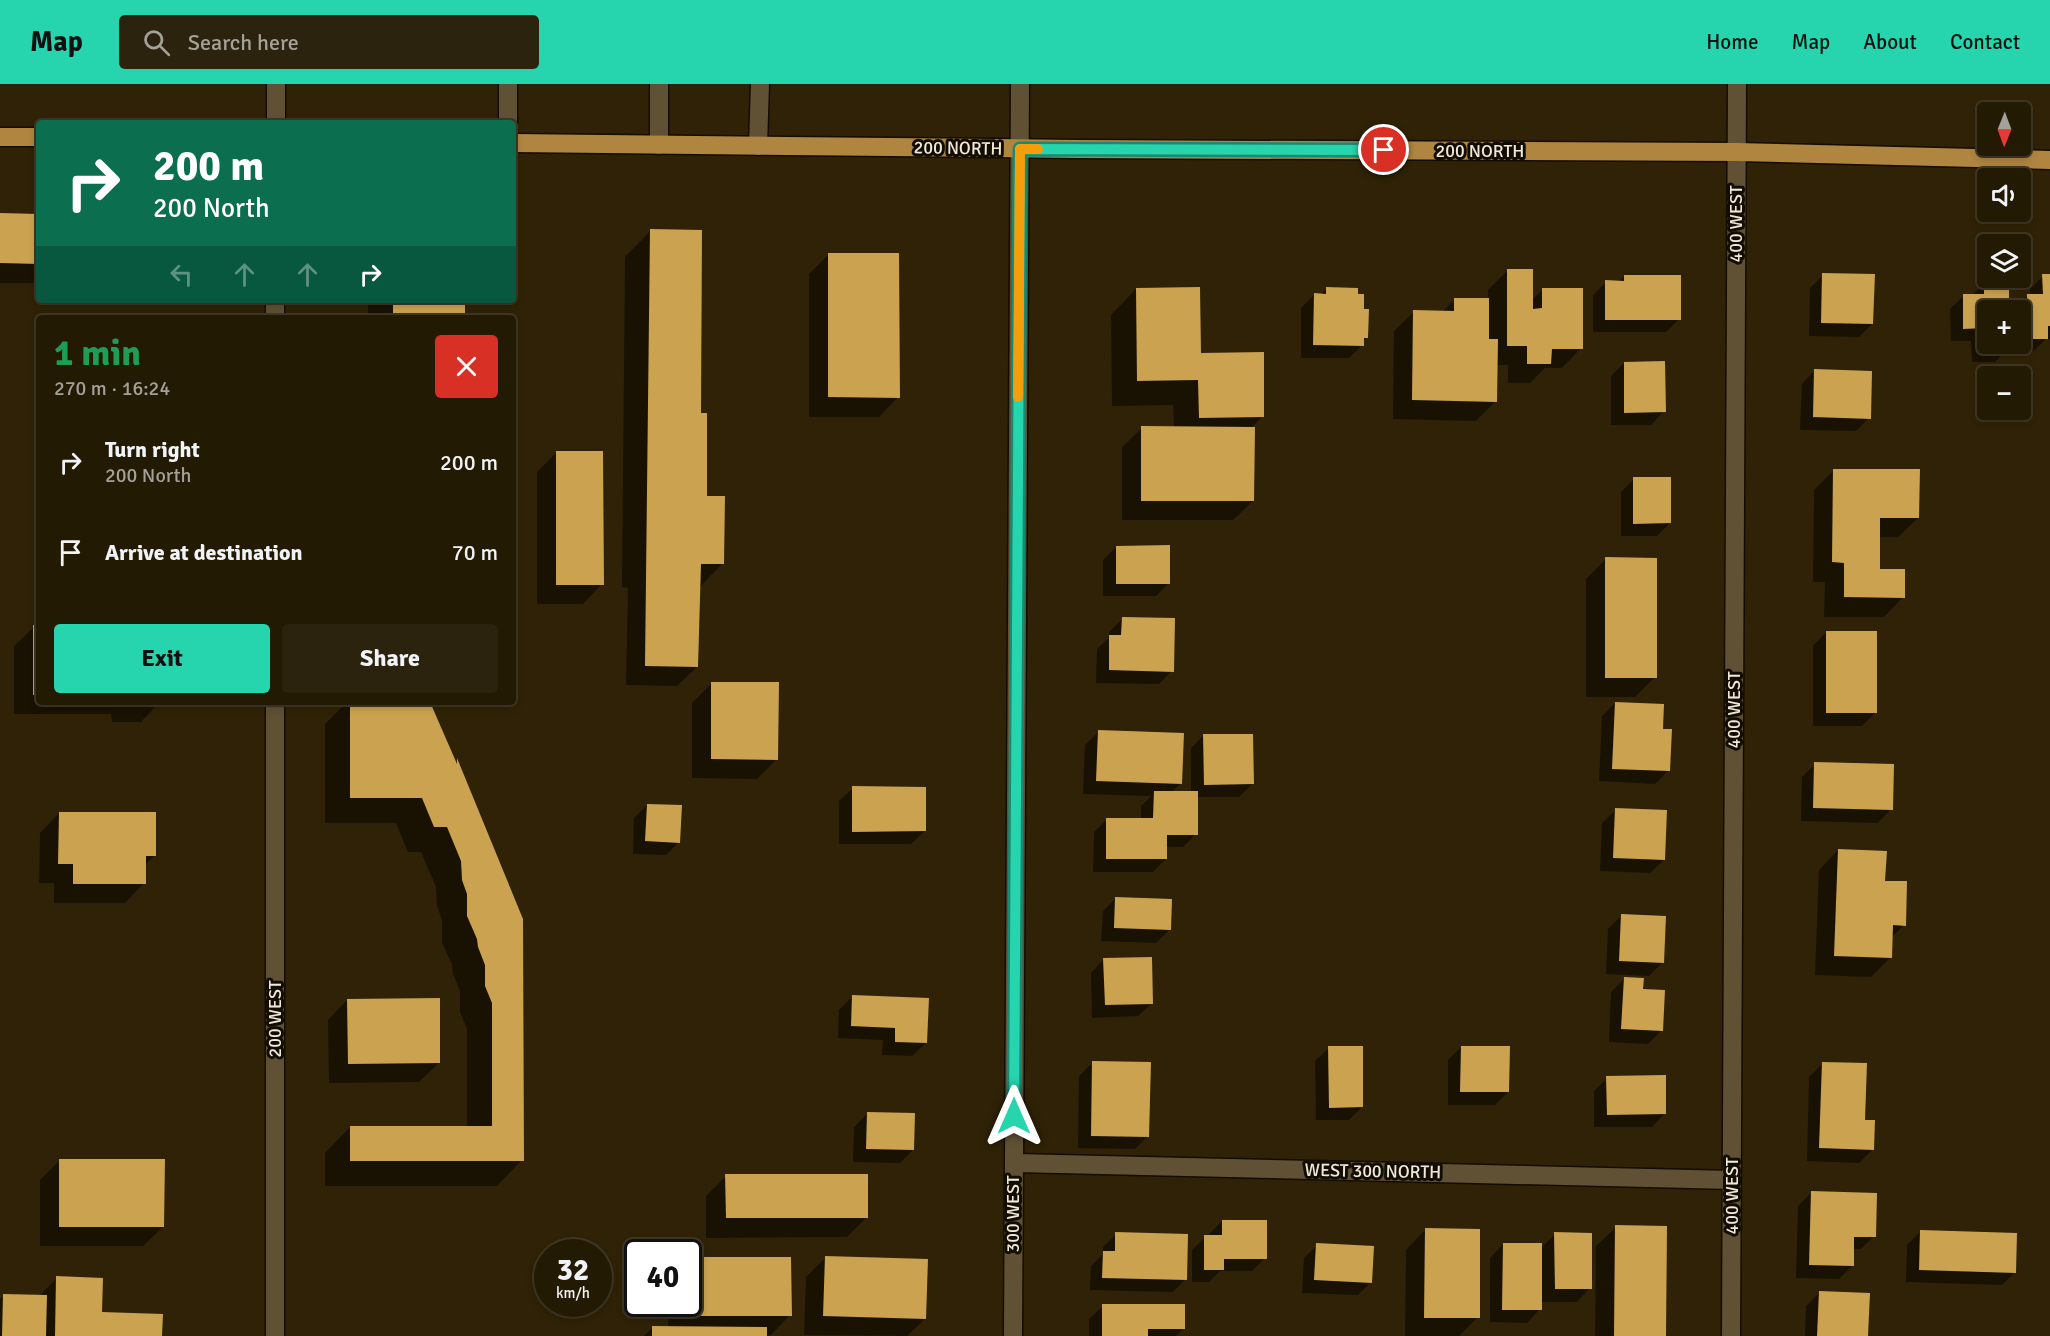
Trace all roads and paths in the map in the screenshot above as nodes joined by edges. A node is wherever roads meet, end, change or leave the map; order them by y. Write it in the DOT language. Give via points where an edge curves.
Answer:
graph roads {
  1 [pos="276,84"];
  2 [pos="508,84"];
  3 [pos="659,84"];
  4 [pos="760,84"];
  5 [pos="1020,84"];
  6 [pos="1737,84"];
  7 [pos="276,120"];
  8 [pos="508,120"];
  9 [pos="0,137"];
  10 [pos="36,137"];
  11 [pos="516,143"];
  12 [pos="659,145"];
  13 [pos="758,146"];
  14 [pos="1020,149"];
  15 [pos="1737,152"];
  16 [pos="2050,160"];
  17 [pos="275,705"];
  18 [pos="1014,1162"];
  19 [pos="1732,1180"];
  20 [pos="275,1336"];
  21 [pos="1012,1336"];
  22 [pos="1731,1336"];
  1 -- 7 [label="street"];
  2 -- 8 [label="street"];
  3 -- 12 [label="street"];
  4 -- 13 [label="street"];
  5 -- 14 [label="street, 300 WEST"];
  6 -- 15 [label="street, 400 WEST"];
  9 -- 10 [label="main road"];
  11 -- 12 [label="main road, 200 NORTH"];
  12 -- 13 [label="main road, 200 NORTH"];
  13 -- 14 [label="main road, 200 NORTH"];
  14 -- 15 [label="main road, 200 NORTH"];
  14 -- 18 [label="street, 300 WEST"];
  15 -- 16 [label="main road, 200 NORTH"];
  15 -- 19 [label="street, 400 WEST"];
  17 -- 20 [label="street, 200 WEST"];
  18 -- 19 [label="street, WEST 300 NORTH"];
  18 -- 21 [label="street, 300 WEST"];
  19 -- 22 [label="street, 400 WEST"];
}
